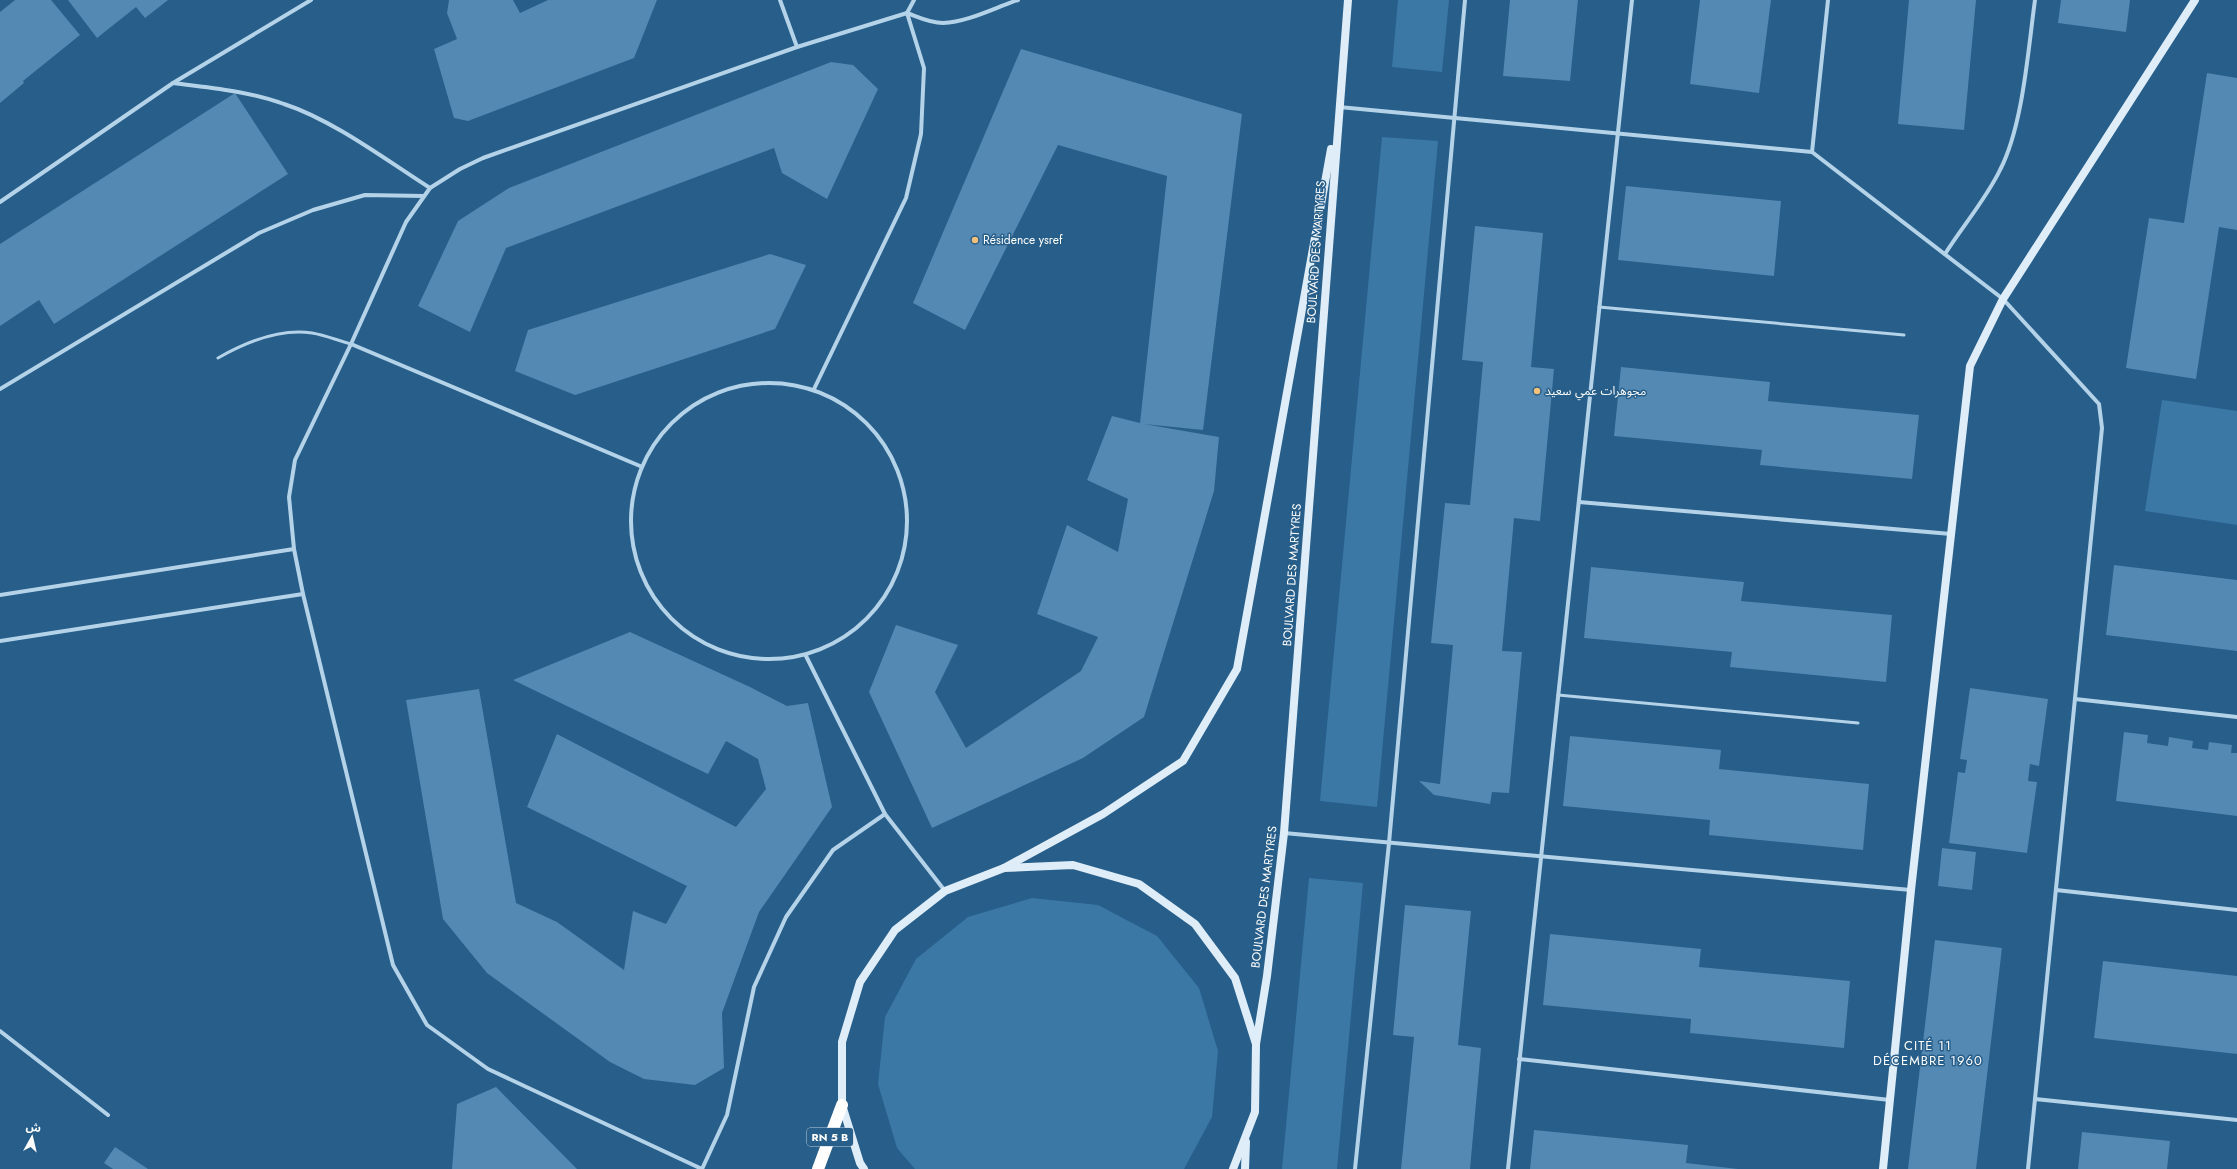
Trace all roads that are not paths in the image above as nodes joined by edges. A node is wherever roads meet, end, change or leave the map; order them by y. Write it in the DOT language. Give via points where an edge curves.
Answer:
graph roads {
  1 [pos="310,0"];
  2 [pos="780,0"];
  3 [pos="914,0"];
  4 [pos="1018,0"];
  5 [pos="1348,0"];
  6 [pos="1465,0"];
  7 [pos="1632,0"];
  8 [pos="1828,0"];
  9 [pos="2035,0"];
  10 [pos="2195,0"];
  11 [pos="907,13"];
  12 [pos="797,47"];
  13 [pos="173,83"];
  14 [pos="1339,107"];
  15 [pos="1455,119"];
  16 [pos="1617,132"];
  17 [pos="1812,152"];
  18 [pos="430,188"];
  19 [pos="424,196"];
  20 [pos="0,202"];
  21 [pos="1945,254"];
  22 [pos="2003,299"];
  23 [pos="1599,307"];
  24 [pos="1904,335"];
  25 [pos="351,344"];
  26 [pos="218,358"];
  27 [pos="0,389"];
  28 [pos="814,389"];
  29 [pos="640,466"];
  30 [pos="1579,502"];
  31 [pos="1951,534"];
  32 [pos="294,549"];
  33 [pos="304,594"];
  34 [pos="0,595"];
  35 [pos="0,641"];
  36 [pos="806,656"];
  37 [pos="1558,695"];
  38 [pos="2075,699"];
  39 [pos="2237,717"];
  40 [pos="1858,723"];
  41 [pos="885,814"];
  42 [pos="1284,833"];
  43 [pos="1389,843"];
  44 [pos="1541,857"];
  45 [pos="1004,868"];
  46 [pos="1910,890"];
  47 [pos="2056,890"];
  48 [pos="945,891"];
  49 [pos="2237,910"];
  50 [pos="0,1031"];
  51 [pos="1256,1044"];
  52 [pos="1519,1060"];
  53 [pos="2035,1099"];
  54 [pos="1890,1100"];
  55 [pos="842,1105"];
  56 [pos="108,1115"];
  57 [pos="2237,1120"];
  58 [pos="1247,1133"];
  59 [pos="702,1169"];
  60 [pos="818,1169"];
  61 [pos="864,1169"];
  62 [pos="1233,1169"];
  63 [pos="1245,1169"];
  64 [pos="1355,1169"];
  65 [pos="1508,1169"];
  66 [pos="1883,1169"];
  67 [pos="2028,1169"];
  1 -- 13 [label="street"];
  2 -- 12 [label="street"];
  3 -- 11 [label="street"];
  4 -- 11 [label="street" via="960,20 942,23 924,20"];
  5 -- 14 [label="main road"];
  6 -- 15 [label="street"];
  7 -- 16 [label="street"];
  8 -- 17 [label="street"];
  9 -- 21 [label="street" via="2019,109 2011,142 2000,170"];
  10 -- 22 [label="main road"];
  11 -- 12 [label="street"];
  11 -- 28 [label="street" via="924,68 921,134 906,198"];
  12 -- 18 [label="street" via="484,158 460,169"];
  13 -- 18 [label="street" via="248,94 285,104 342,133"];
  13 -- 20 [label="street"];
  14 -- 15 [label="street"];
  14 -- 42 [label="main road, BOULVARD DES MARTYRES"];
  14 -- 45 [label="main road" via="1237,669 1183,761 1104,814"];
  15 -- 16 [label="street"];
  15 -- 43 [label="street"];
  16 -- 17 [label="street"];
  16 -- 23 [label="street"];
  17 -- 21 [label="street"];
  18 -- 19 [label="street"];
  19 -- 25 [label="street" via="406,222"];
  19 -- 27 [label="street" via="365,195 313,210 259,233"];
  21 -- 22 [label="street"];
  22 -- 31 [label="main road" via="1970,366"];
  22 -- 38 [label="street" via="2099,404 2102,428"];
  23 -- 24 [label="lane"];
  23 -- 30 [label="street"];
  25 -- 26 [label="lane" via="312,333 294,332 256,339"];
  25 -- 29 [label="street"];
  25 -- 32 [label="street" via="295,460 289,497"];
  28 -- 29 [label="street" via="762,382 712,394 669,423"];
  28 -- 36 [label="street" via="858,414 891,452 908,500 906,551 887,597 852,634"];
  29 -- 36 [label="street" via="629,517 637,568 664,613 704,645 754,660"];
  30 -- 31 [label="street"];
  30 -- 37 [label="street"];
  31 -- 46 [label="main road"];
  32 -- 33 [label="street"];
  32 -- 34 [label="street"];
  33 -- 35 [label="street"];
  33 -- 59 [label="street" via="393,965 427,1025 488,1069"];
  36 -- 41 [label="street"];
  37 -- 40 [label="lane"];
  37 -- 44 [label="street"];
  38 -- 39 [label="street"];
  38 -- 47 [label="street"];
  41 -- 48 [label="street"];
  41 -- 59 [label="street" via="833,850 786,917 754,987 727,1115"];
  42 -- 43 [label="street"];
  42 -- 51 [label="main road, BOULVARD DES MARTYRES" via="1268,976"];
  43 -- 44 [label="street"];
  43 -- 64 [label="street"];
  44 -- 46 [label="street"];
  44 -- 52 [label="street"];
  45 -- 48 [label="main road"];
  45 -- 51 [label="main road" via="1073,865 1138,884 1157,897 1195,924 1236,978"];
  46 -- 54 [label="main road"];
  47 -- 49 [label="street"];
  47 -- 53 [label="street"];
  48 -- 55 [label="main road" via="895,930 860,982 842,1042"];
  50 -- 56 [label="street"];
  51 -- 58 [label="main road" via="1255,1112"];
  52 -- 54 [label="street"];
  52 -- 65 [label="street"];
  53 -- 57 [label="street"];
  53 -- 67 [label="street"];
  54 -- 66 [label="main road"];
  55 -- 60 [label="highway, RN 5 B"];
  55 -- 61 [label="main road" via="860,1164"];
  58 -- 62 [label="main road"];
  58 -- 63 [label="main road"];
}
